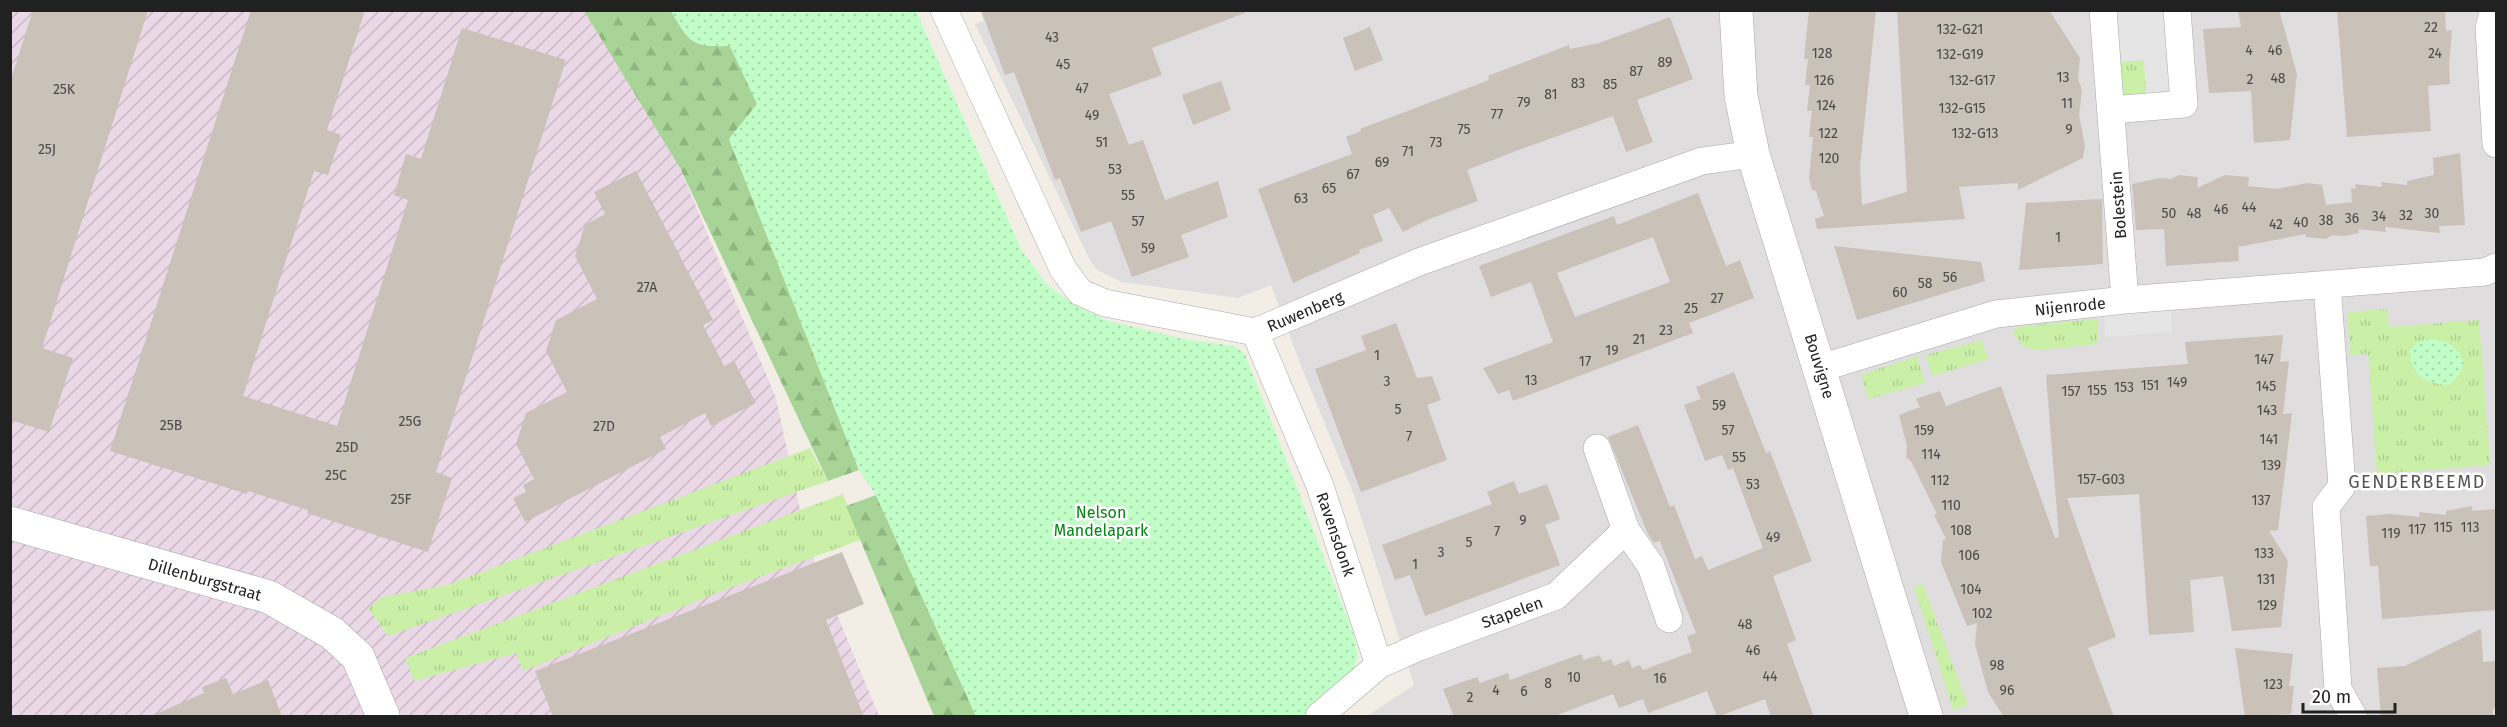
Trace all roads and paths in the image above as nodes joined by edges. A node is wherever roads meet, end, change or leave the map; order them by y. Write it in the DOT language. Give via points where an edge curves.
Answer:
graph roads {
  1 [pos="944,10"];
  2 [pos="1736,10"];
  3 [pos="2103,10"];
  4 [pos="2177,10"];
  5 [pos="2496,12"];
  6 [pos="2111,110"];
  7 [pos="2496,144"];
  8 [pos="1753,154"];
  9 [pos="2496,267"];
  10 [pos="2327,284"];
  11 [pos="2125,300"];
  12 [pos="1256,332"];
  13 [pos="1821,368"];
  14 [pos="1597,448"];
  15 [pos="10,523"];
  16 [pos="1626,530"];
  17 [pos="1669,619"];
  18 [pos="1379,665"];
  19 [pos="2353,716"];
  20 [pos="383,717"];
  21 [pos="1319,717"];
  22 [pos="1926,717"];
  1 -- 12 [label="street, Ruwenberg" via="1063,269 1080,292 1130,309"];
  2 -- 8 [label="street, Bouvigne" via="1741,96"];
  3 -- 6 [label="street, Bolestein"];
  4 -- 6 [label="street" via="2184,104"];
  5 -- 7 [label="street" via="2489,28"];
  6 -- 11 [label="street, Bolestein"];
  8 -- 12 [label="street, Ruwenberg" via="1702,161 1419,262"];
  8 -- 13 [label="street, Bouvigne"];
  9 -- 10 [label="street, Nijenrode" via="2485,272"];
  10 -- 11 [label="street, Nijenrode"];
  10 -- 19 [label="street" via="2342,486 2326,507 2338,689"];
  11 -- 13 [label="street, Nijenrode" via="1996,314"];
  12 -- 18 [label="street, Ravensdonk" via="1320,486"];
  13 -- 22 [label="street, Bouvigne"];
  14 -- 16 [label="street"];
  15 -- 20 [label="street, Dillenburgstraat" via="269,597 332,633 358,657"];
  16 -- 17 [label="street" via="1651,566"];
  16 -- 18 [label="street, Stapelen" via="1556,596"];
  18 -- 21 [label="street"];
}
